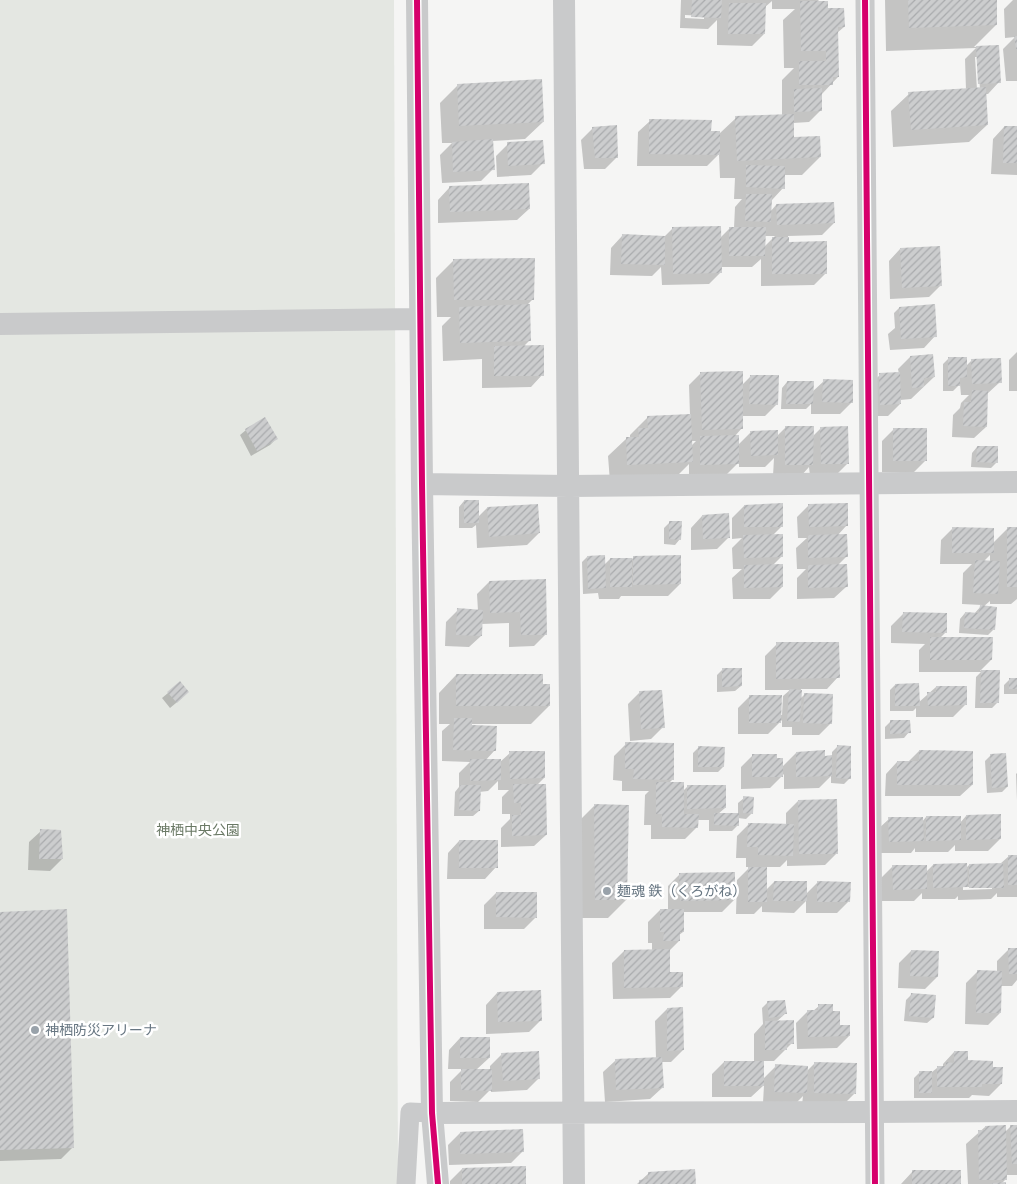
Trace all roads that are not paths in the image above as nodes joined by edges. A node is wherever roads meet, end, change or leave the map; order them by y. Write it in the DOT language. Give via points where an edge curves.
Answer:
graph roads {
  1 [pos="417,0"];
  2 [pos="564,0"];
  3 [pos="865,0"];
  4 [pos="420,319"];
  5 [pos="0,324"];
  6 [pos="1017,482"];
  7 [pos="868,483"];
  8 [pos="422,484"];
  9 [pos="569,486"];
  10 [pos="1017,1111"];
  11 [pos="874,1112"];
  12 [pos="432,1113"];
  13 [pos="574,1113"];
  14 [pos="406,1184"];
  15 [pos="438,1184"];
  16 [pos="574,1184"];
  17 [pos="874,1184"];
  1 -- 4 [label="street"];
  2 -- 9 [label="street"];
  3 -- 7 [label="street"];
  4 -- 5 [label="street"];
  4 -- 8 [label="street"];
  6 -- 7 [label="street"];
  7 -- 9 [label="street"];
  7 -- 11 [label="street"];
  8 -- 9 [label="street"];
  8 -- 12 [label="street"];
  9 -- 13 [label="street"];
  10 -- 11 [label="street"];
  11 -- 13 [label="street"];
  11 -- 17 [label="street"];
  12 -- 13 [label="street"];
  12 -- 14 [label="street" via="410,1112"];
  12 -- 15 [label="street"];
  13 -- 16 [label="street"];
}
